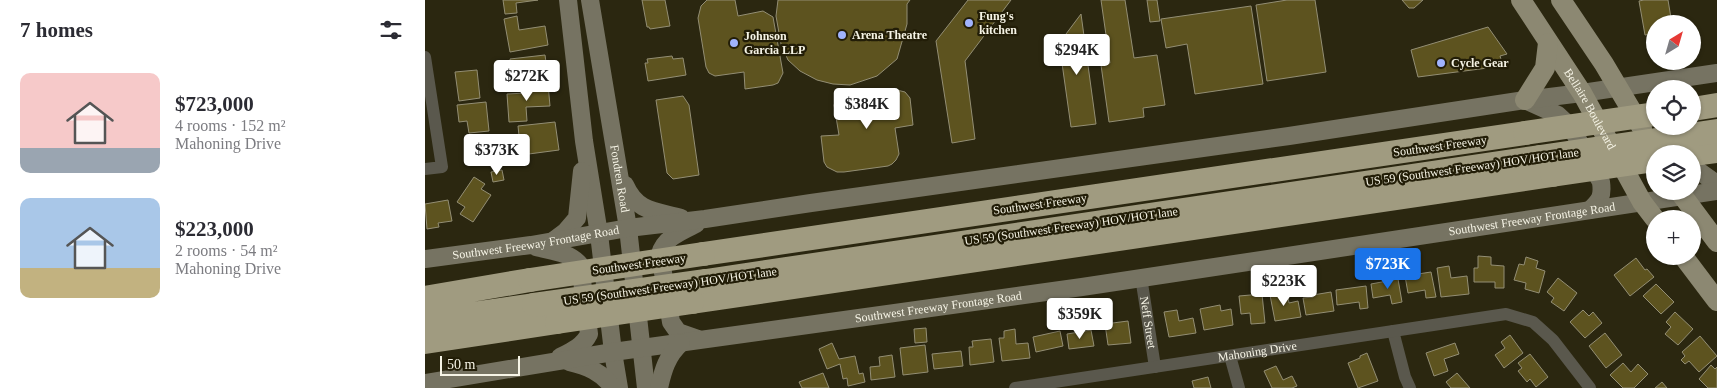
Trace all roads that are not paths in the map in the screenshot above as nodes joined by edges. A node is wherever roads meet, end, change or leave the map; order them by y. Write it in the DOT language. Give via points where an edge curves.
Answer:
graph roads {
  1 [pos="568,0"];
  2 [pos="578,0"];
  3 [pos="590,0"];
  4 [pos="1521,0"];
  5 [pos="1561,0"];
  6 [pos="1548,43"];
  7 [pos="599,54"];
  8 [pos="425,57"];
  9 [pos="1717,73"];
  10 [pos="1687,80"];
  11 [pos="1646,85"];
  12 [pos="1618,87"];
  13 [pos="1582,93"];
  14 [pos="1525,100"];
  15 [pos="1646,115"];
  16 [pos="1717,131"];
  17 [pos="584,135"];
  18 [pos="1652,145"];
  19 [pos="1717,151"];
  20 [pos="1701,153"];
  21 [pos="1646,160"];
  22 [pos="1546,166"];
  23 [pos="425,169"];
  24 [pos="1701,173"];
  25 [pos="619,174"];
  26 [pos="1717,184"];
  27 [pos="1717,191"];
  28 [pos="1701,192"];
  29 [pos="1650,200"];
  30 [pos="1685,200"];
  31 [pos="1642,202"];
  32 [pos="1590,210"];
  33 [pos="1648,210"];
  34 [pos="698,220"];
  35 [pos="628,228"];
  36 [pos="599,234"];
  37 [pos="553,242"];
  38 [pos="1717,242"];
  39 [pos="531,245"];
  40 [pos="425,259"];
  41 [pos="1690,265"];
  42 [pos="1141,277"];
  43 [pos="425,298"];
  44 [pos="1717,301"];
  45 [pos="425,321"];
  46 [pos="1393,331"];
  47 [pos="494,332"];
  48 [pos="704,340"];
  49 [pos="425,342"];
  50 [pos="681,343"];
  51 [pos="641,348"];
  52 [pos="425,352"];
  53 [pos="613,352"];
  54 [pos="1230,356"];
  55 [pos="557,362"];
  56 [pos="1155,367"];
  57 [pos="425,383"];
  58 [pos="1075,384"];
  59 [pos="613,388"];
  60 [pos="619,388"];
  61 [pos="646,388"];
  62 [pos="659,388"];
  63 [pos="1015,388"];
  64 [pos="1239,388"];
  65 [pos="1410,388"];
  66 [pos="1590,388"];
  1 -- 17 [label="main road"];
  2 -- 7 [label="main road" via="585,44"];
  3 -- 7 [label="main road, Fondren Road"];
  4 -- 6 [label="main road, Bellaire Boulevard"];
  5 -- 12 [label="main road"];
  6 -- 13 [label="main road, Bellaire Boulevard"];
  6 -- 14 [label="main road" via="1545,68"];
  7 -- 25 [label="main road, Fondren Road"];
  8 -- 23 [label="street" via="442,166"];
  9 -- 10 [label="main road, Southwest Freeway Frontage Road"];
  11 -- 12 [label="main road, Southwest Freeway Frontage Road"];
  12 -- 13 [label="main road, Southwest Freeway Frontage Road"];
  12 -- 18 [label="main road"];
  13 -- 14 [label="main road, Southwest Freeway Frontage Road"];
  13 -- 31 [label="main road, Bellaire Boulevard"];
  14 -- 32 [label="main road" via="1559,115 1571,127 1601,182 1603,192 1600,200"];
  14 -- 34 [label="main road, Southwest Freeway Frontage Road"];
  15 -- 43 [label="highway, Southwest Freeway, bridge"];
  16 -- 22 [label="highway, US 59 (Southwest Freeway) HOV/HOT lane, bridge"];
  17 -- 36 [label="main road"];
  17 -- 37 [label="main road" via="579,213 571,226"];
  19 -- 20 [label="highway"];
  21 -- 22 [label="highway, bridge"];
  22 -- 45 [label="highway, US 59 (Southwest Freeway) HOV/HOT lane, bridge"];
  22 -- 47 [label="highway, bridge"];
  24 -- 26 [label="main road"];
  25 -- 34 [label="main road" via="630,196 643,208"];
  25 -- 35 [label="main road, Fondren Road"];
  27 -- 28 [label="main road, Southwest Freeway Frontage Road"];
  29 -- 31 [label="main road, Southwest Freeway Frontage Road"];
  30 -- 38 [label="main road"];
  31 -- 32 [label="main road, Southwest Freeway Frontage Road"];
  31 -- 33 [label="main road, Bellaire Boulevard"];
  32 -- 42 [label="main road, Southwest Freeway Frontage Road"];
  34 -- 35 [label="main road, Southwest Freeway Frontage Road"];
  34 -- 48 [label="main road" via="676,234 660,254 674,328 684,335"];
  35 -- 36 [label="main road, Southwest Freeway Frontage Road"];
  35 -- 51 [label="main road, Fondren Road"];
  36 -- 37 [label="main road, Southwest Freeway Frontage Road"];
  36 -- 53 [label="main road"];
  37 -- 39 [label="main road, Southwest Freeway Frontage Road"];
  39 -- 40 [label="main road, Southwest Freeway Frontage Road"];
  39 -- 55 [label="main road" via="568,255 580,265 589,334 580,346"];
  41 -- 44 [label="main road"];
  42 -- 48 [label="main road, Southwest Freeway Frontage Road"];
  42 -- 56 [label="street, Neff Street"];
  46 -- 54 [label="street, Mahoning Drive"];
  46 -- 65 [label="street"];
  46 -- 66 [label="street, Mahoning Drive" via="1506,314 1533,322 1553,340"];
  47 -- 49 [label="highway"];
  47 -- 52 [label="highway"];
  48 -- 50 [label="main road, Southwest Freeway Frontage Road"];
  50 -- 51 [label="main road, Southwest Freeway Frontage Road"];
  50 -- 62 [label="main road" via="666,361"];
  51 -- 53 [label="main road, Southwest Freeway Frontage Road"];
  51 -- 61 [label="main road, Fondren Road"];
  53 -- 55 [label="main road, Southwest Freeway Frontage Road"];
  53 -- 60 [label="main road"];
  54 -- 56 [label="street, Mahoning Drive"];
  54 -- 64 [label="street"];
  55 -- 57 [label="main road, Southwest Freeway Frontage Road"];
  55 -- 59 [label="main road" via="593,370"];
  56 -- 58 [label="street, Mahoning Drive"];
  58 -- 63 [label="street, Mahoning Drive"];
}
